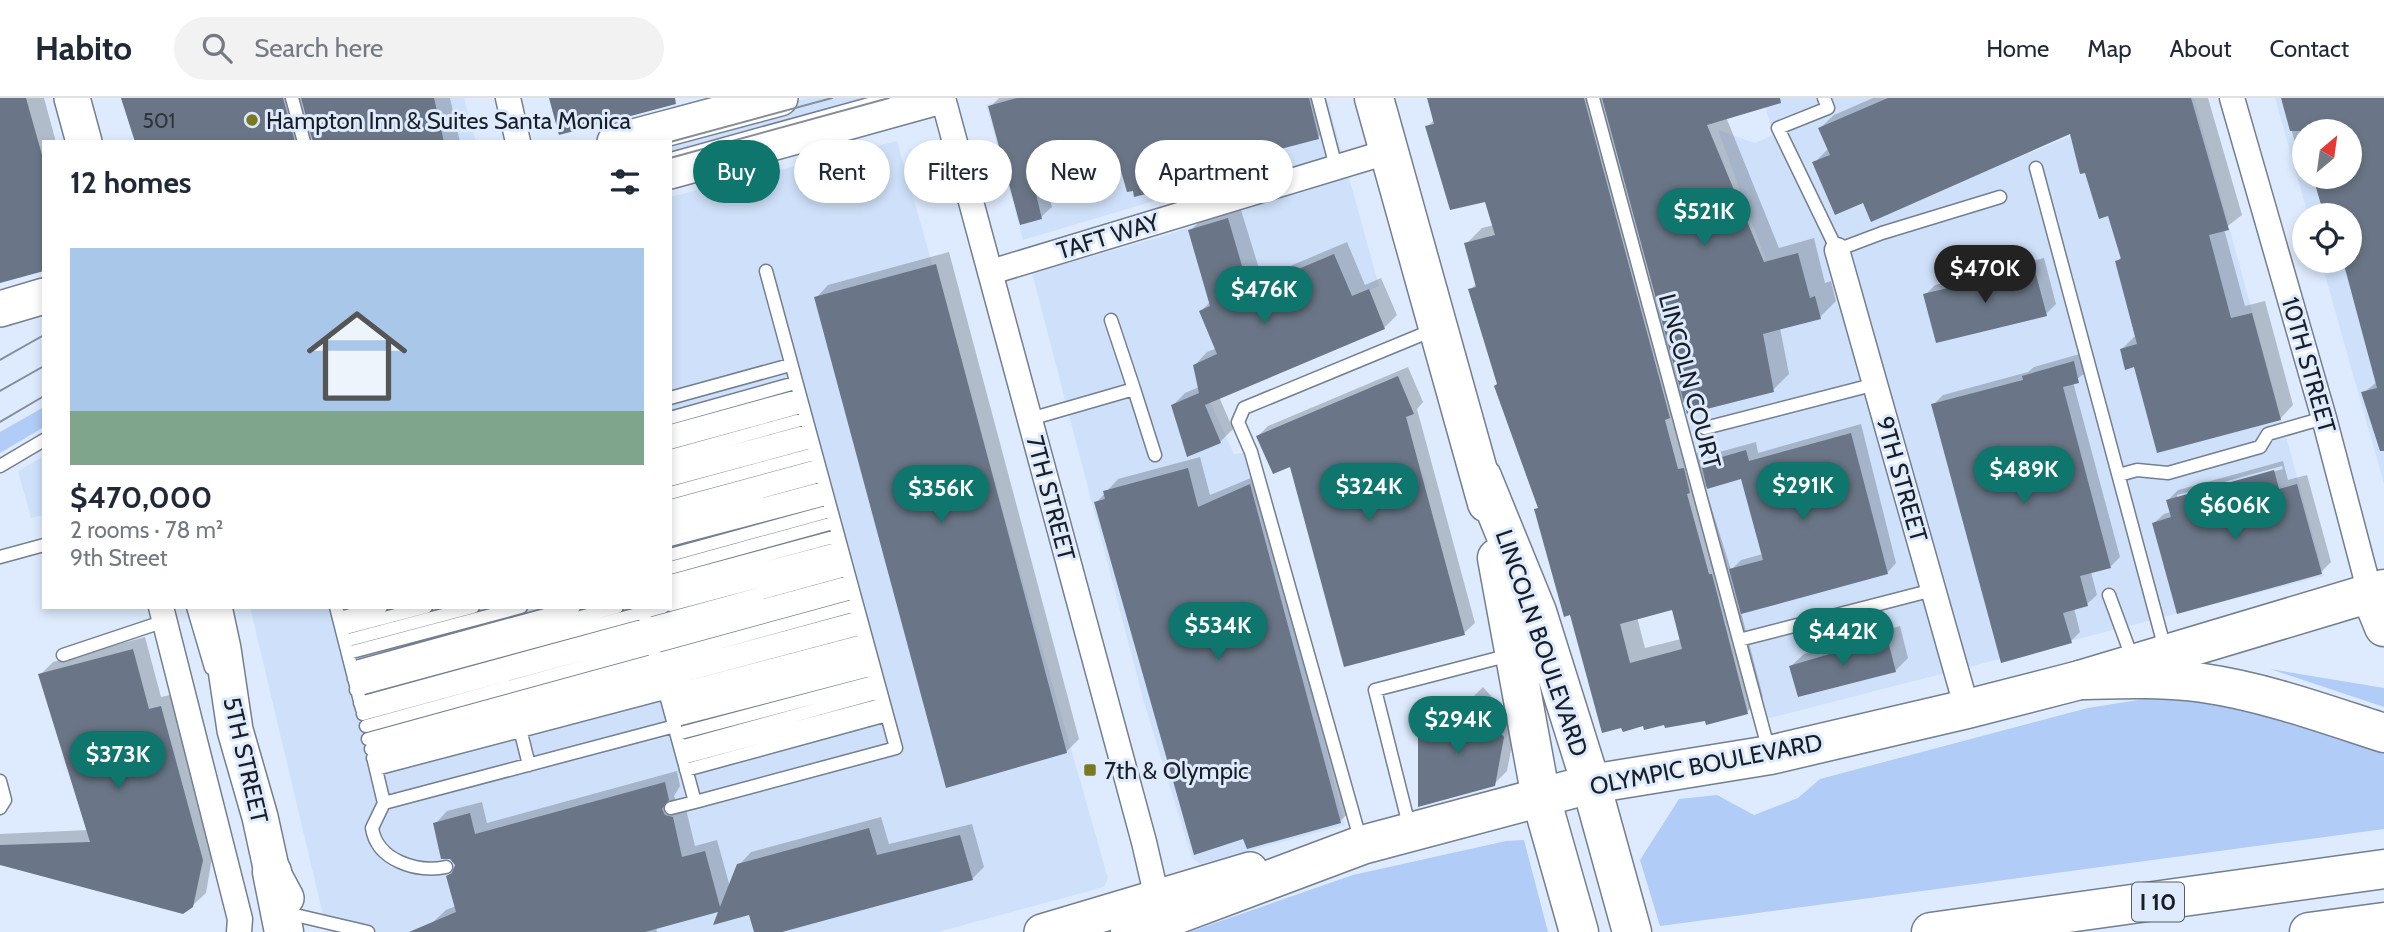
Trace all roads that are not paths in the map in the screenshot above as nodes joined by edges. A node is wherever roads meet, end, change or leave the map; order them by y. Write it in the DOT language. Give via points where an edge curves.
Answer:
graph roads {
  1 [pos="72,98"];
  2 [pos="292,98"];
  3 [pos="508,98"];
  4 [pos="780,98"];
  5 [pos="934,98"];
  6 [pos="943,98"];
  7 [pos="1318,98"];
  8 [pos="1374,98"];
  9 [pos="1593,98"];
  10 [pos="1824,98"];
  11 [pos="2232,98"];
  12 [pos="727,105"];
  13 [pos="83,140"];
  14 [pos="303,140"];
  15 [pos="518,140"];
  16 [pos="621,140"];
  17 [pos="1387,152"];
  18 [pos="1336,167"];
  19 [pos="2036,168"];
  20 [pos="672,170"];
  21 [pos="2000,197"];
  22 [pos="1837,250"];
  23 [pos="766,271"];
  24 [pos="991,272"];
  25 [pos="42,297"];
  26 [pos="0,309"];
  27 [pos="1111,320"];
  28 [pos="1438,328"];
  29 [pos="790,365"];
  30 [pos="1876,384"];
  31 [pos="1134,389"];
  32 [pos="672,397"];
  33 [pos="672,418"];
  34 [pos="2324,418"];
  35 [pos="1030,419"];
  36 [pos="1705,428"];
  37 [pos="672,431"];
  38 [pos="42,441"];
  39 [pos="672,443"];
  40 [pos="814,453"];
  41 [pos="1155,455"];
  42 [pos="672,456"];
  43 [pos="0,466"];
  44 [pos="672,468"];
  45 [pos="2119,475"];
  46 [pos="1482,477"];
  47 [pos="672,480"];
  48 [pos="672,492"];
  49 [pos="672,505"];
  50 [pos="672,516"];
  51 [pos="672,528"];
  52 [pos="672,539"];
  53 [pos="42,546"];
  54 [pos="672,554"];
  55 [pos="0,557"];
  56 [pos="672,566"];
  57 [pos="672,581"];
  58 [pos="1933,590"];
  59 [pos="2377,591"];
  60 [pos="672,593"];
  61 [pos="2109,595"];
  62 [pos="672,605"];
  63 [pos="193,609"];
  64 [pos="214,609"];
  65 [pos="378,609"];
  66 [pos="419,609"];
  67 [pos="462,609"];
  68 [pos="572,609"];
  69 [pos="614,609"];
  70 [pos="663,609"];
  71 [pos="488,611"];
  72 [pos="163,614"];
  73 [pos="862,626"];
  74 [pos="2384,627"];
  75 [pos="342,630"];
  76 [pos="1738,640"];
  77 [pos="1515,654"];
  78 [pos="62,656"];
  79 [pos="2150,658"];
  80 [pos="354,679"];
  81 [pos="507,680"];
  82 [pos="2080,680"];
  83 [pos="664,688"];
  84 [pos="1966,709"];
  85 [pos="234,730"];
  86 [pos="2384,733"];
  87 [pos="368,737"];
  88 [pos="1770,755"];
  89 [pos="529,765"];
  90 [pos="0,781"];
  91 [pos="1591,784"];
  92 [pos="1541,798"];
  93 [pos="695,802"];
  94 [pos="384,803"];
  95 [pos="0,808"];
  96 [pos="671,808"];
  97 [pos="260,817"];
  98 [pos="1411,832"];
  99 [pos="1362,845"];
  100 [pos="446,867"];
  101 [pos="2384,869"];
  102 [pos="272,872"];
  103 [pos="1157,898"];
  104 [pos="2384,922"];
  105 [pos="284,928"];
  106 [pos="239,932"];
  107 [pos="368,932"];
  108 [pos="1042,932"];
  109 [pos="1130,932"];
  110 [pos="1579,932"];
  111 [pos="1632,932"];
  112 [pos="1931,932"];
  113 [pos="2309,932"];
  1 -- 13 [label="main road"];
  2 -- 14 [label="lane"];
  3 -- 15 [label="street"];
  4 -- 12 [label="main road"];
  5 -- 20 [label="main road"];
  6 -- 24 [label="street, 7TH STREET"];
  7 -- 18 [label="lane"];
  8 -- 17 [label="main road, LINCOLN BOULEVARD"];
  9 -- 76 [label="lane, LINCOLN COURT"];
  10 -- 22 [label="lane" via="1828,108 1778,128"];
  11 -- 34 [label="street, 10TH STREET"];
  12 -- 16 [label="main road"];
  17 -- 18 [label="street, TAFT WAY"];
  17 -- 28 [label="main road, LINCOLN BOULEVARD"];
  18 -- 24 [label="street, TAFT WAY"];
  19 -- 45 [label="lane"];
  21 -- 22 [label="lane"];
  22 -- 30 [label="street, 9TH STREET"];
  23 -- 29 [label="lane"];
  24 -- 35 [label="street, 7TH STREET"];
  25 -- 26 [label="main road"];
  27 -- 31 [label="lane"];
  28 -- 46 [label="main road, LINCOLN BOULEVARD"];
  28 -- 99 [label="lane" via="1244,408 1238,422 1251,452"];
  29 -- 32 [label="lane"];
  29 -- 40 [label="lane"];
  30 -- 36 [label="lane"];
  30 -- 58 [label="street, 9TH STREET"];
  31 -- 35 [label="lane"];
  31 -- 41 [label="lane"];
  33 -- 40 [label="lane"];
  34 -- 45 [label="lane" via="2268,434 2260,447 2168,473 2137,470"];
  34 -- 59 [label="street, 10TH STREET"];
  35 -- 103 [label="street, 7TH STREET"];
  37 -- 40 [label="lane"];
  38 -- 43 [label="lane"];
  39 -- 40 [label="lane"];
  40 -- 42 [label="lane"];
  40 -- 44 [label="lane"];
  40 -- 47 [label="lane"];
  40 -- 48 [label="lane"];
  40 -- 49 [label="lane"];
  40 -- 50 [label="lane"];
  40 -- 51 [label="lane"];
  40 -- 52 [label="lane"];
  40 -- 54 [label="lane"];
  40 -- 56 [label="lane"];
  40 -- 73 [label="lane"];
  45 -- 79 [label="lane"];
  46 -- 77 [label="main road, LINCOLN BOULEVARD"];
  46 -- 91 [label="main road, LINCOLN BOULEVARD" via="1537,612"];
  53 -- 55 [label="lane"];
  57 -- 73 [label="lane"];
  58 -- 76 [label="lane"];
  58 -- 84 [label="street, 9TH STREET"];
  59 -- 74 [label="main road"];
  59 -- 79 [label="main road, OLYMPIC BOULEVARD"];
  60 -- 73 [label="lane"];
  61 -- 79 [label="lane"];
  62 -- 73 [label="lane"];
  63 -- 85 [label="lane"];
  64 -- 85 [label="main road, 5TH STREET"];
  65 -- 75 [label="lane"];
  66 -- 75 [label="lane"];
  67 -- 75 [label="lane"];
  68 -- 81 [label="lane"];
  69 -- 81 [label="lane"];
  70 -- 83 [label="lane"];
  71 -- 75 [label="lane"];
  71 -- 81 [label="lane"];
  72 -- 78 [label="lane"];
  72 -- 106 [label="street" via="240,919"];
  73 -- 83 [label="lane"];
  73 -- 83 [label="lane"];
  73 -- 83 [label="lane"];
  73 -- 83 [label="lane"];
  73 -- 83 [label="lane"];
  73 -- 83 [label="lane"];
  73 -- 83 [label="lane"];
  73 -- 93 [label="lane" via="896,748"];
  75 -- 80 [label="lane"];
  76 -- 88 [label="lane, LINCOLN COURT"];
  77 -- 92 [label="main road, LINCOLN BOULEVARD"];
  77 -- 98 [label="lane" via="1375,690"];
  79 -- 82 [label="main road, OLYMPIC BOULEVARD"];
  80 -- 81 [label="lane"];
  80 -- 81 [label="lane"];
  80 -- 87 [label="lane"];
  81 -- 83 [label="lane"];
  81 -- 83 [label="lane"];
  81 -- 83 [label="lane"];
  81 -- 83 [label="lane"];
  81 -- 87 [label="lane"];
  81 -- 87 [label="lane"];
  81 -- 87 [label="lane"];
  81 -- 87 [label="lane"];
  81 -- 89 [label="lane"];
  82 -- 84 [label="main road, OLYMPIC BOULEVARD"];
  82 -- 86 [label="main road" via="2203,682 2264,695"];
  83 -- 89 [label="lane"];
  83 -- 93 [label="lane"];
  84 -- 88 [label="main road, OLYMPIC BOULEVARD"];
  85 -- 97 [label="main road, 5TH STREET"];
  87 -- 94 [label="lane"];
  88 -- 91 [label="main road, OLYMPIC BOULEVARD"];
  89 -- 94 [label="lane"];
  90 -- 95 [label="lane" via="5,800"];
  91 -- 92 [label="main road, OLYMPIC BOULEVARD"];
  91 -- 111 [label="main road, LINCOLN BOULEVARD"];
  92 -- 98 [label="main road, OLYMPIC BOULEVARD"];
  92 -- 110 [label="main road, LINCOLN BOULEVARD"];
  93 -- 96 [label="lane"];
  94 -- 100 [label="lane" via="372,828 379,846 412,868"];
  97 -- 102 [label="main road, 5TH STREET"];
  97 -- 105 [label="street" via="253,867"];
  98 -- 99 [label="main road, OLYMPIC BOULEVARD"];
  99 -- 103 [label="main road, OLYMPIC BOULEVARD" via="1276,862"];
  99 -- 109 [label="main road"];
  101 -- 112 [label="main road, I 10"];
  102 -- 105 [label="main road"];
  103 -- 108 [label="main road, OLYMPIC BOULEVARD"];
  104 -- 113 [label="main road"];
  105 -- 107 [label="lane"];
}
